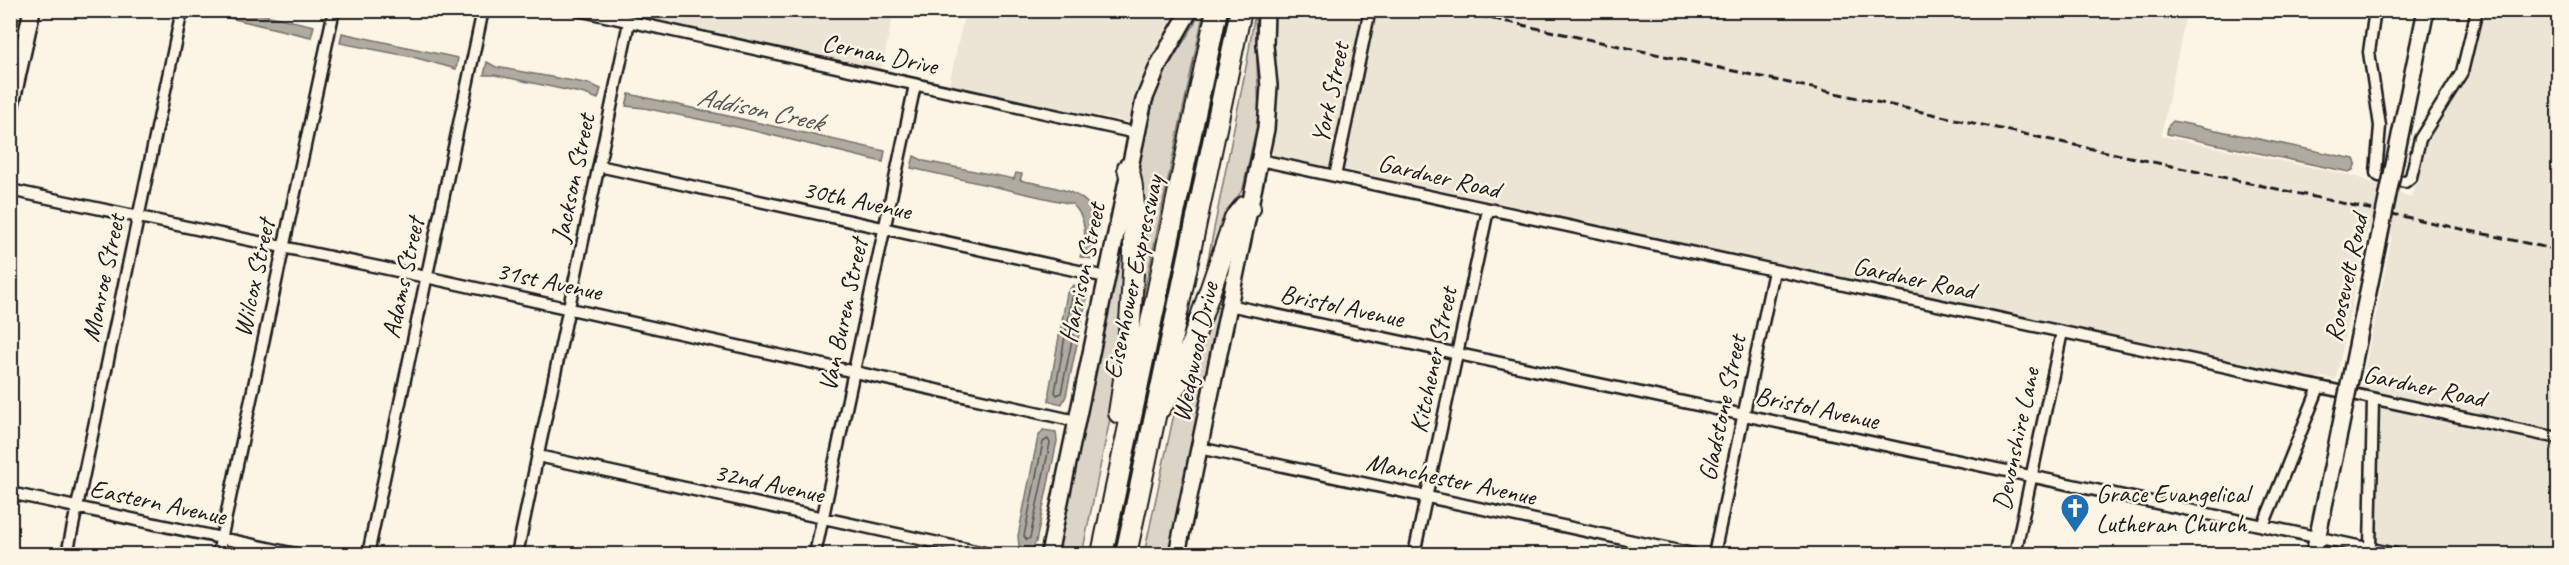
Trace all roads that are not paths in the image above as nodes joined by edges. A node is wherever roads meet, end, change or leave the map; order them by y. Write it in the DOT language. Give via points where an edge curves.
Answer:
graph roads {
  1 [pos="32,10"];
  2 [pos="182,10"];
  3 [pos="334,10"];
  4 [pos="483,10"];
  5 [pos="578,10"];
  6 [pos="1190,10"];
  7 [pos="1217,10"];
  8 [pos="1240,10"];
  9 [pos="1266,10"];
  10 [pos="2375,10"];
  11 [pos="2426,10"];
  12 [pos="2477,10"];
  13 [pos="1368,19"];
  14 [pos="629,22"];
  15 [pos="915,85"];
  16 [pos="10,109"];
  17 [pos="1136,133"];
  18 [pos="1260,160"];
  19 [pos="599,166"];
  20 [pos="1128,168"];
  21 [pos="1335,176"];
  22 [pos="10,190"];
  23 [pos="1250,208"];
  24 [pos="1488,210"];
  25 [pos="138,218"];
  26 [pos="884,229"];
  27 [pos="283,249"];
  28 [pos="1774,271"];
  29 [pos="426,277"];
  30 [pos="1106,277"];
  31 [pos="1230,305"];
  32 [pos="568,309"];
  33 [pos="2062,332"];
  34 [pos="1457,353"];
  35 [pos="854,372"];
  36 [pos="2319,387"];
  37 [pos="2373,399"];
  38 [pos="1743,415"];
  39 [pos="1155,416"];
  40 [pos="1077,421"];
  41 [pos="2559,438"];
  42 [pos="1199,448"];
  43 [pos="538,456"];
  44 [pos="2031,476"];
  45 [pos="1118,478"];
  46 [pos="10,493"];
  47 [pos="1427,496"];
  48 [pos="77,508"];
  49 [pos="822,517"];
  50 [pos="2263,526"];
  51 [pos="2318,537"];
  52 [pos="221,539"];
  53 [pos="2370,549"];
  54 [pos="67,555"];
  55 [pos="218,555"];
  56 [pos="296,555"];
  57 [pos="368,555"];
  58 [pos="517,555"];
  59 [pos="814,555"];
  60 [pos="989,555"];
  61 [pos="1049,555"];
  62 [pos="1102,555"];
  63 [pos="1126,555"];
  64 [pos="1177,555"];
  65 [pos="1414,555"];
  66 [pos="1693,555"];
  67 [pos="1714,555"];
  68 [pos="2015,555"];
  69 [pos="2314,555"];
  70 [pos="2395,555"];
  1 -- 16 [label="street"];
  2 -- 25 [label="street, Monroe Street"];
  3 -- 27 [label="street, Wilcox Street"];
  4 -- 29 [label="street, Adams Street"];
  5 -- 14 [label="street, Cernan Drive"];
  6 -- 17 [label="street, Harrison Street" via="1149,84"];
  7 -- 45 [label="highway, Eisenhower Expressway"];
  8 -- 39 [label="highway, Eisenhower Expressway"];
  9 -- 18 [label="street, Wedgwood Drive" via="1269,106"];
  10 -- 12 [label="street" via="2369,52 2380,126 2376,174 2405,182 2411,177 2420,139 2462,72"];
  11 -- 51 [label="street, Roosevelt Road, bridge"];
  13 -- 21 [label="street, York Street"];
  14 -- 15 [label="street, Cernan Drive"];
  14 -- 19 [label="street, Jackson Street"];
  15 -- 17 [label="street, Cernan Drive"];
  15 -- 26 [label="street, Van Buren Street"];
  17 -- 20 [label="street, Harrison Street"];
  18 -- 21 [label="street, Gardner Road"];
  18 -- 23 [label="street, Wedgwood Drive"];
  19 -- 26 [label="street, 30th Avenue"];
  19 -- 32 [label="street, Jackson Street"];
  20 -- 30 [label="street, Harrison Street"];
  20 -- 45 [label="highway" via="1135,199 1133,274 1129,355 1116,431"];
  21 -- 24 [label="street, Gardner Road"];
  22 -- 25 [label="street, 31st Avenue"];
  23 -- 31 [label="street, Wedgwood Drive"];
  23 -- 39 [label="highway" via="1244,207 1235,218 1179,381"];
  24 -- 28 [label="street, Gardner Road"];
  24 -- 34 [label="street, Kitchener Street"];
  25 -- 27 [label="street, 31st Avenue"];
  25 -- 48 [label="street, Monroe Street"];
  26 -- 30 [label="street, 30th Avenue"];
  26 -- 35 [label="street, Van Buren Street"];
  27 -- 29 [label="street, 31st Avenue"];
  27 -- 52 [label="street, Wilcox Street"];
  28 -- 33 [label="street, Gardner Road"];
  28 -- 38 [label="street, Gladstone Street"];
  29 -- 32 [label="street, 31st Avenue"];
  29 -- 57 [label="street, Adams Street"];
  30 -- 40 [label="street, Harrison Street"];
  31 -- 34 [label="street, Bristol Avenue"];
  31 -- 42 [label="street, Wedgwood Drive"];
  32 -- 35 [label="street, 31st Avenue"];
  32 -- 43 [label="street, Jackson Street"];
  33 -- 36 [label="street, Gardner Road"];
  33 -- 44 [label="street, Devonshire Lane"];
  34 -- 38 [label="street, Bristol Avenue"];
  34 -- 47 [label="street, Kitchener Street"];
  35 -- 40 [label="street, 31st Avenue"];
  35 -- 49 [label="street, Van Buren Street"];
  36 -- 37 [label="street, Gardner Road"];
  36 -- 50 [label="street"];
  37 -- 41 [label="street, Gardner Road"];
  37 -- 53 [label="street"];
  38 -- 44 [label="street, Bristol Avenue"];
  38 -- 67 [label="street, Gladstone Street"];
  39 -- 63 [label="highway, Eisenhower Expressway"];
  40 -- 61 [label="street, Harrison Street"];
  42 -- 47 [label="street, Manchester Avenue"];
  42 -- 64 [label="street, Wedgwood Drive"];
  43 -- 49 [label="street, 32nd Avenue"];
  43 -- 58 [label="street, Jackson Street"];
  44 -- 50 [label="street, Bristol Avenue"];
  44 -- 68 [label="street, Devonshire Lane"];
  45 -- 62 [label="highway, Eisenhower Expressway"];
  46 -- 48 [label="street, Eastern Avenue"];
  47 -- 65 [label="street, Kitchener Street"];
  47 -- 66 [label="street, Manchester Avenue"];
  48 -- 52 [label="street, Eastern Avenue"];
  48 -- 54 [label="street, Monroe Street"];
  49 -- 59 [label="street, Van Buren Street"];
  49 -- 60 [label="street, 32nd Avenue"];
  50 -- 51 [label="street, Bristol Avenue"];
  51 -- 53 [label="street, Bristol Avenue"];
  51 -- 69 [label="street, Roosevelt Road"];
  52 -- 55 [label="street, Wilcox Street"];
  52 -- 56 [label="street, Eastern Avenue"];
  53 -- 70 [label="street, Bristol Avenue"];
}
